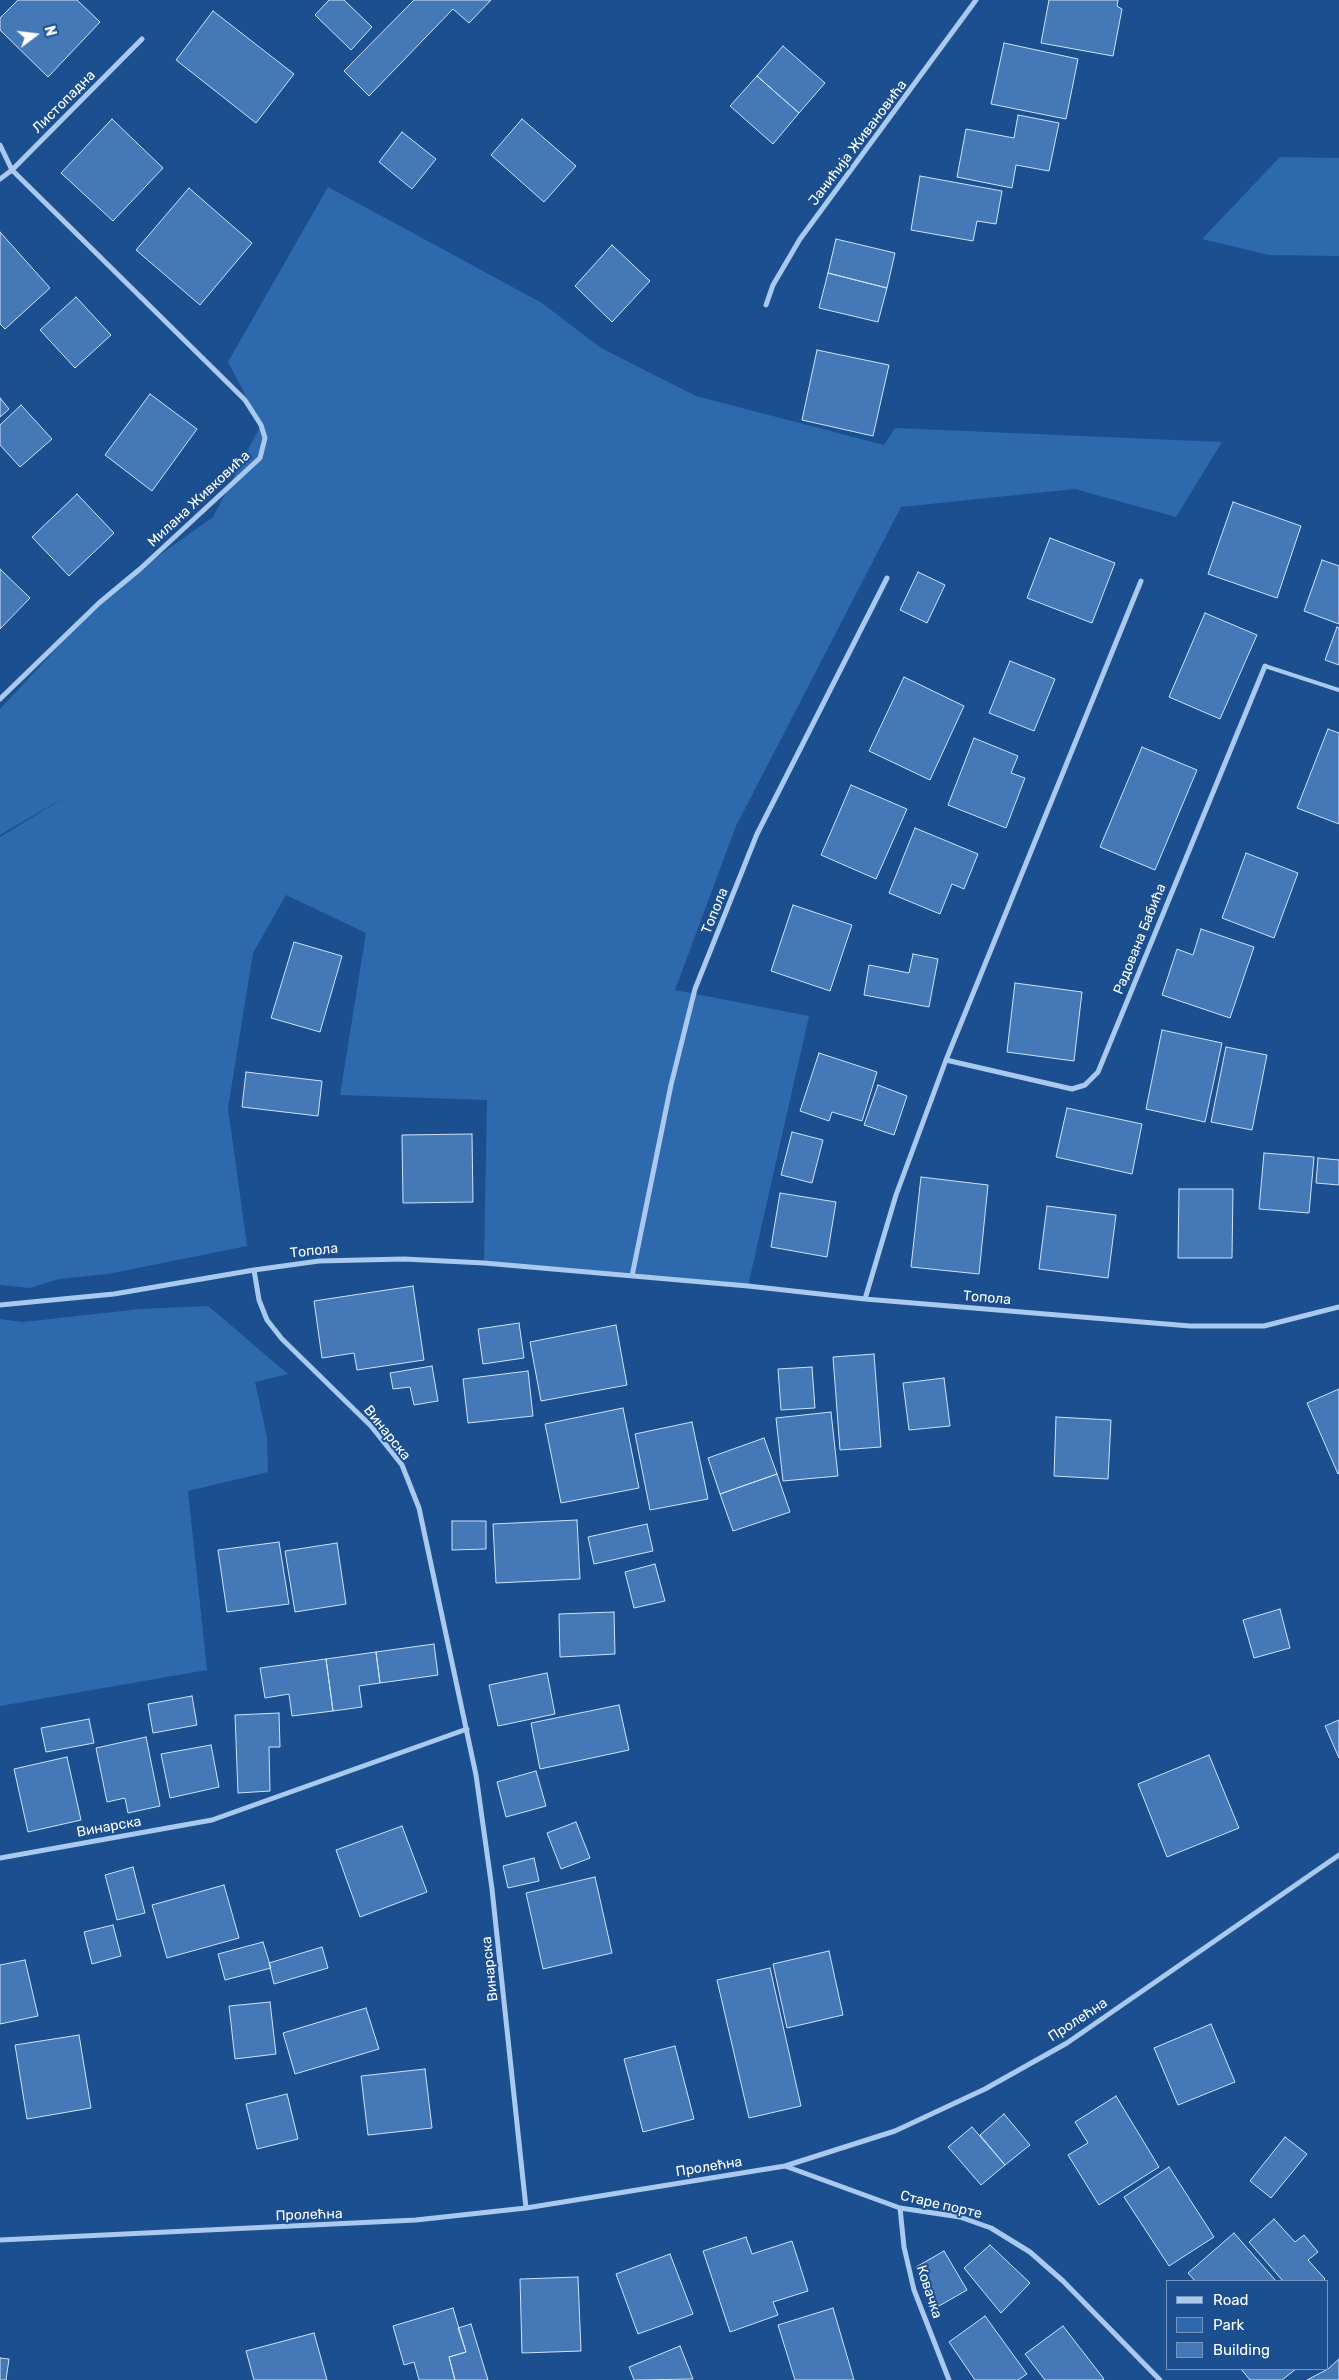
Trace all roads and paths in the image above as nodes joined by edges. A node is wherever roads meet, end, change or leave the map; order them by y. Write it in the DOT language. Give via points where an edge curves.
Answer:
graph roads {
  1 [pos="976,0"];
  2 [pos="142,39"];
  3 [pos="0,144"];
  4 [pos="12,170"];
  5 [pos="0,179"];
  6 [pos="766,305"];
  7 [pos="887,578"];
  8 [pos="1141,581"];
  9 [pos="1265,666"];
  10 [pos="1339,690"];
  11 [pos="0,699"];
  12 [pos="946,1060"];
  13 [pos="254,1270"];
  14 [pos="632,1276"];
  15 [pos="865,1299"];
  16 [pos="0,1305"];
  17 [pos="1339,1308"];
  18 [pos="467,1729"];
  19 [pos="1339,1855"];
  20 [pos="0,1858"];
  21 [pos="785,2166"];
  22 [pos="526,2208"];
  23 [pos="900,2208"];
  24 [pos="0,2240"];
  25 [pos="949,2380"];
  26 [pos="1160,2380"];
  1 -- 6 [label="street, Јанићија Живановића" via="800,239 773,285"];
  2 -- 4 [label="street, Листопадна"];
  3 -- 4 [label="street, Милана Живковића"];
  4 -- 5 [label="street, Листопадна"];
  4 -- 11 [label="street, Милана Живковића" via="245,400 261,425 265,438 260,458 140,569 99,602"];
  7 -- 14 [label="street, Топола" via="756,834 695,990 671,1085"];
  8 -- 12 [label="street"];
  9 -- 10 [label="lane"];
  9 -- 12 [label="street, Радована Бабића" via="1098,1072 1085,1086 1072,1089"];
  12 -- 15 [label="street" via="896,1195"];
  13 -- 14 [label="street, Топола" via="319,1261 440,1259"];
  13 -- 16 [label="street, Топола" via="114,1294"];
  13 -- 18 [label="street, Винарска" via="259,1300 267,1320 282,1339 371,1426 402,1465 419,1508"];
  14 -- 15 [label="street, Топола"];
  15 -- 17 [label="street, Топола" via="1190,1326 1264,1326"];
  18 -- 20 [label="street, Винарска" via="212,1820"];
  18 -- 22 [label="street, Винарска" via="492,1889"];
  19 -- 21 [label="street, Пролећна" via="1067,2043 985,2089 895,2131"];
  21 -- 22 [label="street, Пролећна"];
  21 -- 23 [label="street, Старе порте"];
  22 -- 24 [label="street, Пролећна" via="416,2220"];
  23 -- 25 [label="street, Ковачка" via="904,2248 914,2290"];
  23 -- 26 [label="street, Старе порте" via="960,2217 991,2228 1030,2252 1064,2281"];
}
